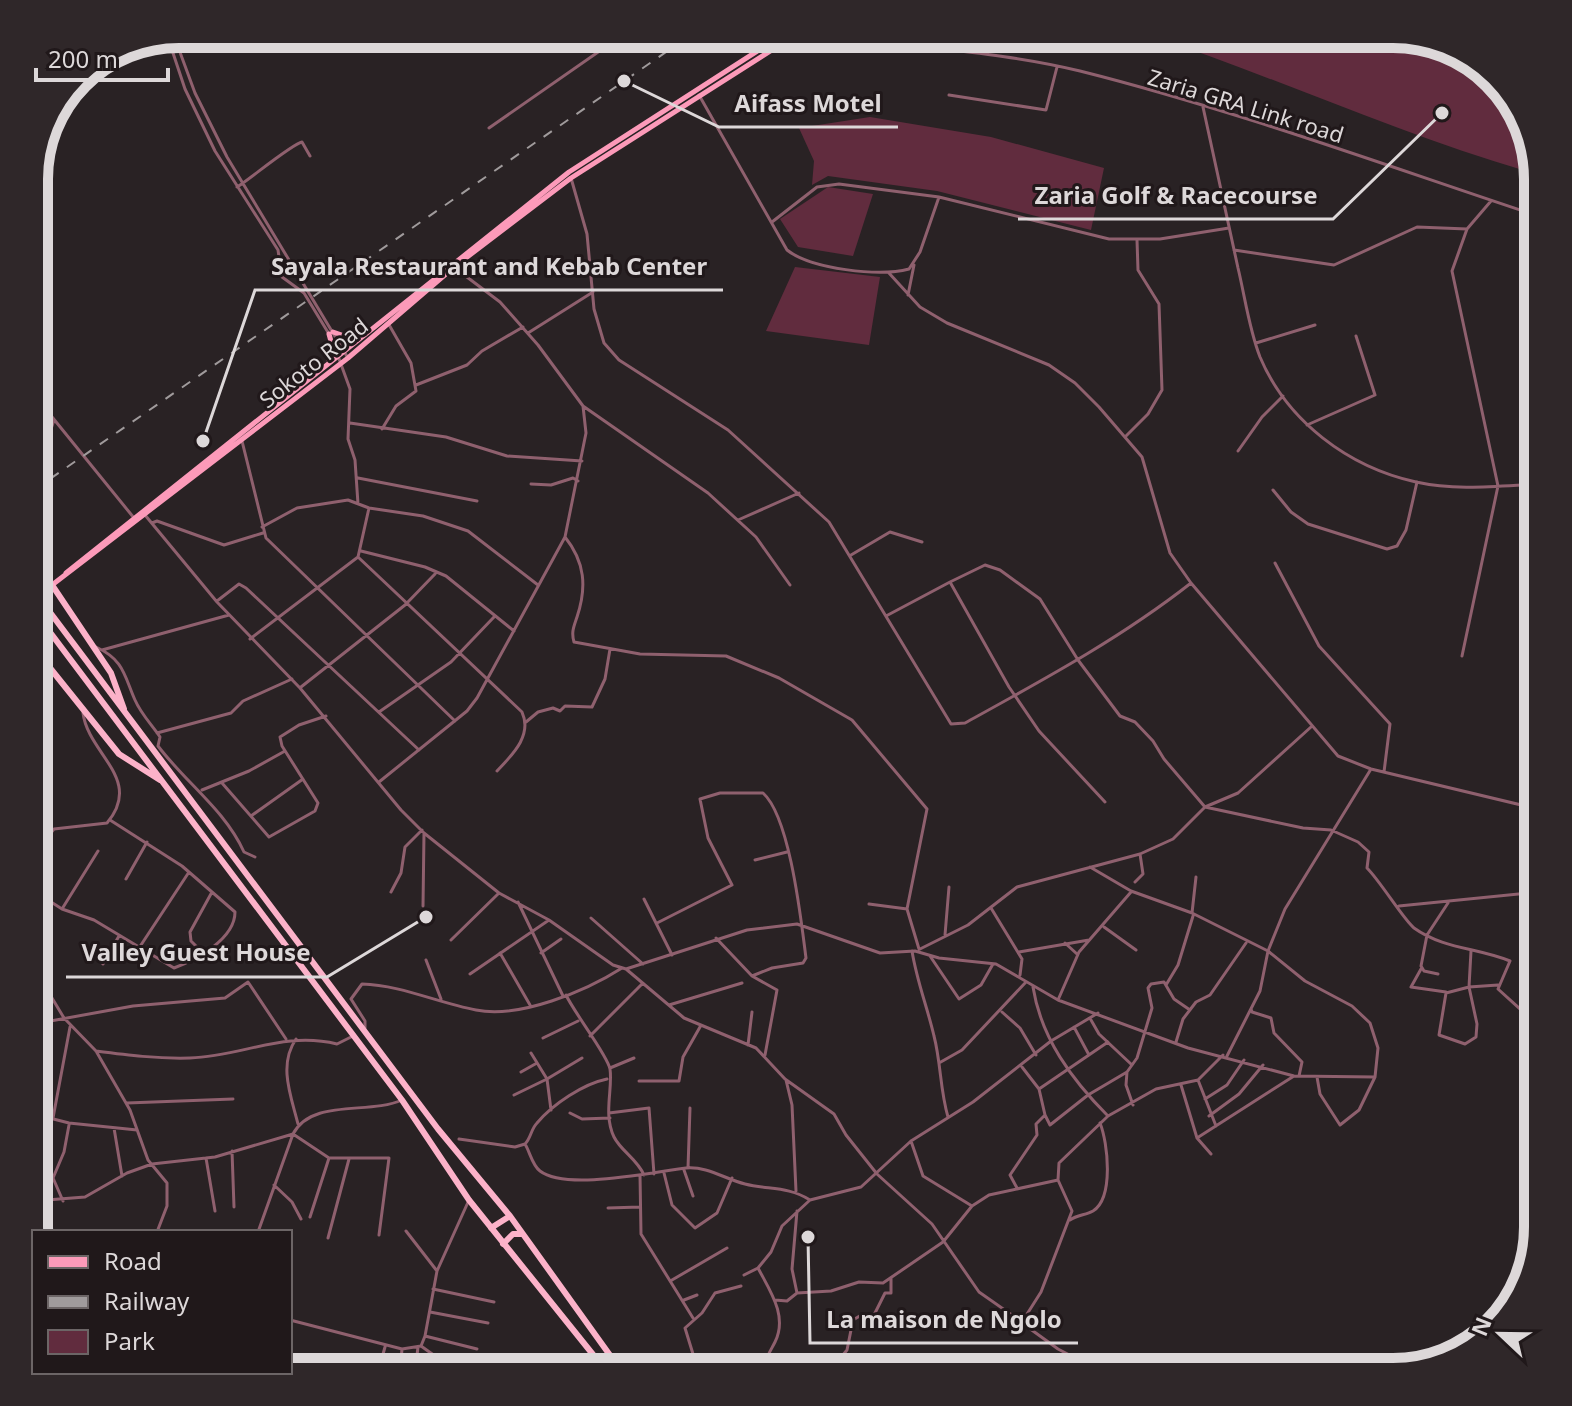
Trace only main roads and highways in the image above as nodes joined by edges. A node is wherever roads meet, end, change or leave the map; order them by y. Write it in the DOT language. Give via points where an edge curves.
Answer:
graph roads {
  1 [pos="766,48"];
  2 [pos="770,48"];
  3 [pos="759,54"];
  4 [pos="357,340"];
  5 [pos="328,363"];
  6 [pos="134,519"];
  7 [pos="52,585"];
  8 [pos="48,588"];
  9 [pos="48,610"];
  10 [pos="48,629"];
  11 [pos="48,665"];
  12 [pos="95,673"];
  13 [pos="86,679"];
  14 [pos="129,719"];
  15 [pos="166,785"];
  16 [pos="510,1216"];
  17 [pos="491,1228"];
  18 [pos="522,1234"];
  19 [pos="503,1244"];
  20 [pos="596,1358"];
  21 [pos="612,1358"];
  1 -- 3 [label="main road, Sokoto Road"];
  2 -- 3 [label="main road, Sokoto Road"];
  3 -- 4 [label="main road, Sokoto Road" via="569,172"];
  3 -- 6 [label="main road, Sokoto Road" via="571,178 454,267 345,360"];
  4 -- 5 [label="main road, Sokoto Road"];
  4 -- 5 [label="main road" via="331,333"];
  5 -- 6 [label="main road, Sokoto Road"];
  6 -- 7 [label="main road, Sokoto Road"];
  7 -- 8 [label="highway"];
  7 -- 14 [label="highway" via="111,673"];
  9 -- 12 [label="highway, bridge"];
  10 -- 13 [label="highway"];
  11 -- 15 [label="highway" via="124,759"];
  12 -- 13 [label="highway"];
  12 -- 14 [label="highway"];
  13 -- 15 [label="highway"];
  14 -- 16 [label="highway"];
  15 -- 17 [label="highway"];
  16 -- 17 [label="highway"];
  16 -- 18 [label="highway"];
  17 -- 19 [label="highway"];
  18 -- 19 [label="highway" via="513,1234"];
  18 -- 21 [label="highway"];
  19 -- 20 [label="highway"];
}
